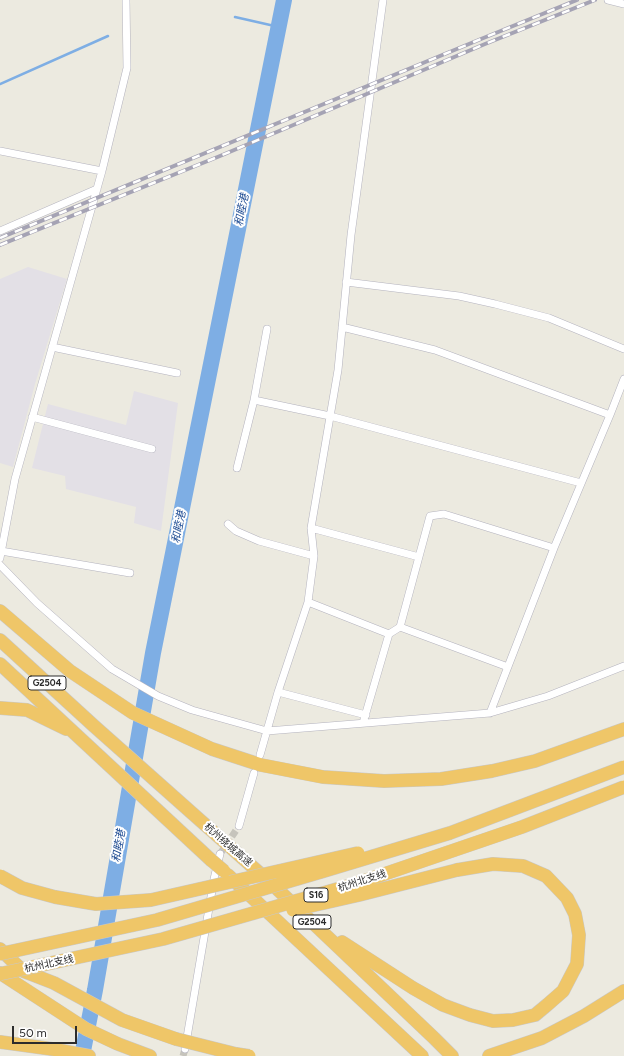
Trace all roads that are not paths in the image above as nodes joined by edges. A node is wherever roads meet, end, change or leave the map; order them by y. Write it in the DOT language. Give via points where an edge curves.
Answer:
graph roads {
  1 [pos="126,0"];
  2 [pos="383,0"];
  3 [pos="608,0"];
  4 [pos="624,4"];
  5 [pos="0,151"];
  6 [pos="102,171"];
  7 [pos="97,189"];
  8 [pos="0,231"];
  9 [pos="346,282"];
  10 [pos="342,326"];
  11 [pos="267,329"];
  12 [pos="52,347"];
  13 [pos="624,349"];
  14 [pos="176,373"];
  15 [pos="624,379"];
  16 [pos="254,400"];
  17 [pos="610,415"];
  18 [pos="330,416"];
  19 [pos="32,417"];
  20 [pos="152,449"];
  21 [pos="237,468"];
  22 [pos="581,483"];
  23 [pos="228,524"];
  24 [pos="311,528"];
  25 [pos="554,548"];
  26 [pos="1,554"];
  27 [pos="314,556"];
  28 [pos="419,557"];
  29 [pos="0,565"];
  30 [pos="130,573"];
  31 [pos="308,602"];
  32 [pos="0,611"];
  33 [pos="400,626"];
  34 [pos="389,634"];
  35 [pos="0,640"];
  36 [pos="0,664"];
  37 [pos="508,666"];
  38 [pos="624,666"];
  39 [pos="278,692"];
  40 [pos="0,708"];
  41 [pos="490,713"];
  42 [pos="366,715"];
  43 [pos="363,723"];
  44 [pos="624,729"];
  45 [pos="267,731"];
  46 [pos="79,736"];
  47 [pos="260,755"];
  48 [pos="624,767"];
  49 [pos="254,773"];
  50 [pos="624,787"];
  51 [pos="238,826"];
  52 [pos="450,833"];
  53 [pos="216,857"];
  54 [pos="0,876"];
  55 [pos="315,925"];
  56 [pos="163,939"];
  57 [pos="0,949"];
  58 [pos="0,954"];
  59 [pos="0,974"];
  60 [pos="624,991"];
  61 [pos="0,1042"];
  62 [pos="180,1044"];
  63 [pos="89,1056"];
  64 [pos="150,1056"];
  65 [pos="249,1056"];
  66 [pos="422,1056"];
  67 [pos="452,1056"];
  68 [pos="488,1056"];
  1 -- 6 [label="street" via="127,68"];
  2 -- 9 [label="street"];
  3 -- 4 [label="street"];
  5 -- 6 [label="street"];
  6 -- 7 [label="street"];
  7 -- 8 [label="street"];
  7 -- 12 [label="street"];
  9 -- 10 [label="street"];
  9 -- 13 [label="street" via="459,296 549,318"];
  10 -- 17 [label="street" via="435,350"];
  10 -- 18 [label="street"];
  11 -- 16 [label="street"];
  12 -- 14 [label="street"];
  12 -- 19 [label="street"];
  15 -- 17 [label="street"];
  16 -- 18 [label="street"];
  16 -- 21 [label="street"];
  17 -- 22 [label="street"];
  18 -- 22 [label="street"];
  18 -- 24 [label="street"];
  19 -- 20 [label="street"];
  19 -- 26 [label="street" via="15,479"];
  22 -- 25 [label="street"];
  23 -- 27 [label="street" via="236,531 259,541"];
  24 -- 27 [label="street"];
  24 -- 28 [label="street"];
  25 -- 28 [label="street" via="444,514 430,516"];
  25 -- 37 [label="street"];
  26 -- 30 [label="street"];
  27 -- 31 [label="street"];
  28 -- 33 [label="street"];
  29 -- 45 [label="street" via="36,603 112,669 158,696 192,710"];
  31 -- 34 [label="street"];
  31 -- 39 [label="street"];
  32 -- 44 [label="highway" via="70,671 133,712 212,749 261,765 323,777 384,781 441,779 492,771 535,761"];
  33 -- 34 [label="street"];
  33 -- 37 [label="street"];
  34 -- 42 [label="street"];
  35 -- 55 [label="highway, 杭州绕城高速 / G2504"];
  36 -- 46 [label="highway, G2504"];
  37 -- 41 [label="street"];
  38 -- 41 [label="street" via="548,696"];
  39 -- 42 [label="street"];
  39 -- 45 [label="street"];
  40 -- 46 [label="highway" via="27,710"];
  41 -- 43 [label="street"];
  42 -- 43 [label="street"];
  43 -- 45 [label="street"];
  45 -- 47 [label="street"];
  46 -- 53 [label="highway, G2504" via="163,815"];
  48 -- 52 [label="highway, 杭州北支线 / S16, bridge"];
  49 -- 51 [label="street"];
  50 -- 56 [label="highway, 杭州北支线 / S16, bridge" via="522,827 355,884"];
  52 -- 54 [label="highway, bridge" via="151,900 96,904 22,888"];
  52 -- 58 [label="highway, 杭州北支线 / S16, bridge" via="157,920"];
  53 -- 62 [label="street" via="214,879"];
  53 -- 66 [label="highway, G2504, bridge" via="224,871"];
  55 -- 56 [label="highway, bridge" via="443,1005 493,1021 535,1015 563,991 577,964 579,935 576,914 567,898 546,876 524,866 493,864 457,870"];
  55 -- 67 [label="highway, 杭州绕城高速 / G2504"];
  56 -- 59 [label="highway, 杭州北支线 / S16, bridge"];
  57 -- 62 [label="highway" via="23,972 54,983 122,1020"];
  59 -- 64 [label="highway" via="86,1029"];
  60 -- 68 [label="highway" via="542,1038"];
  61 -- 63 [label="highway"];
  62 -- 65 [label="highway, bridge"];
}
